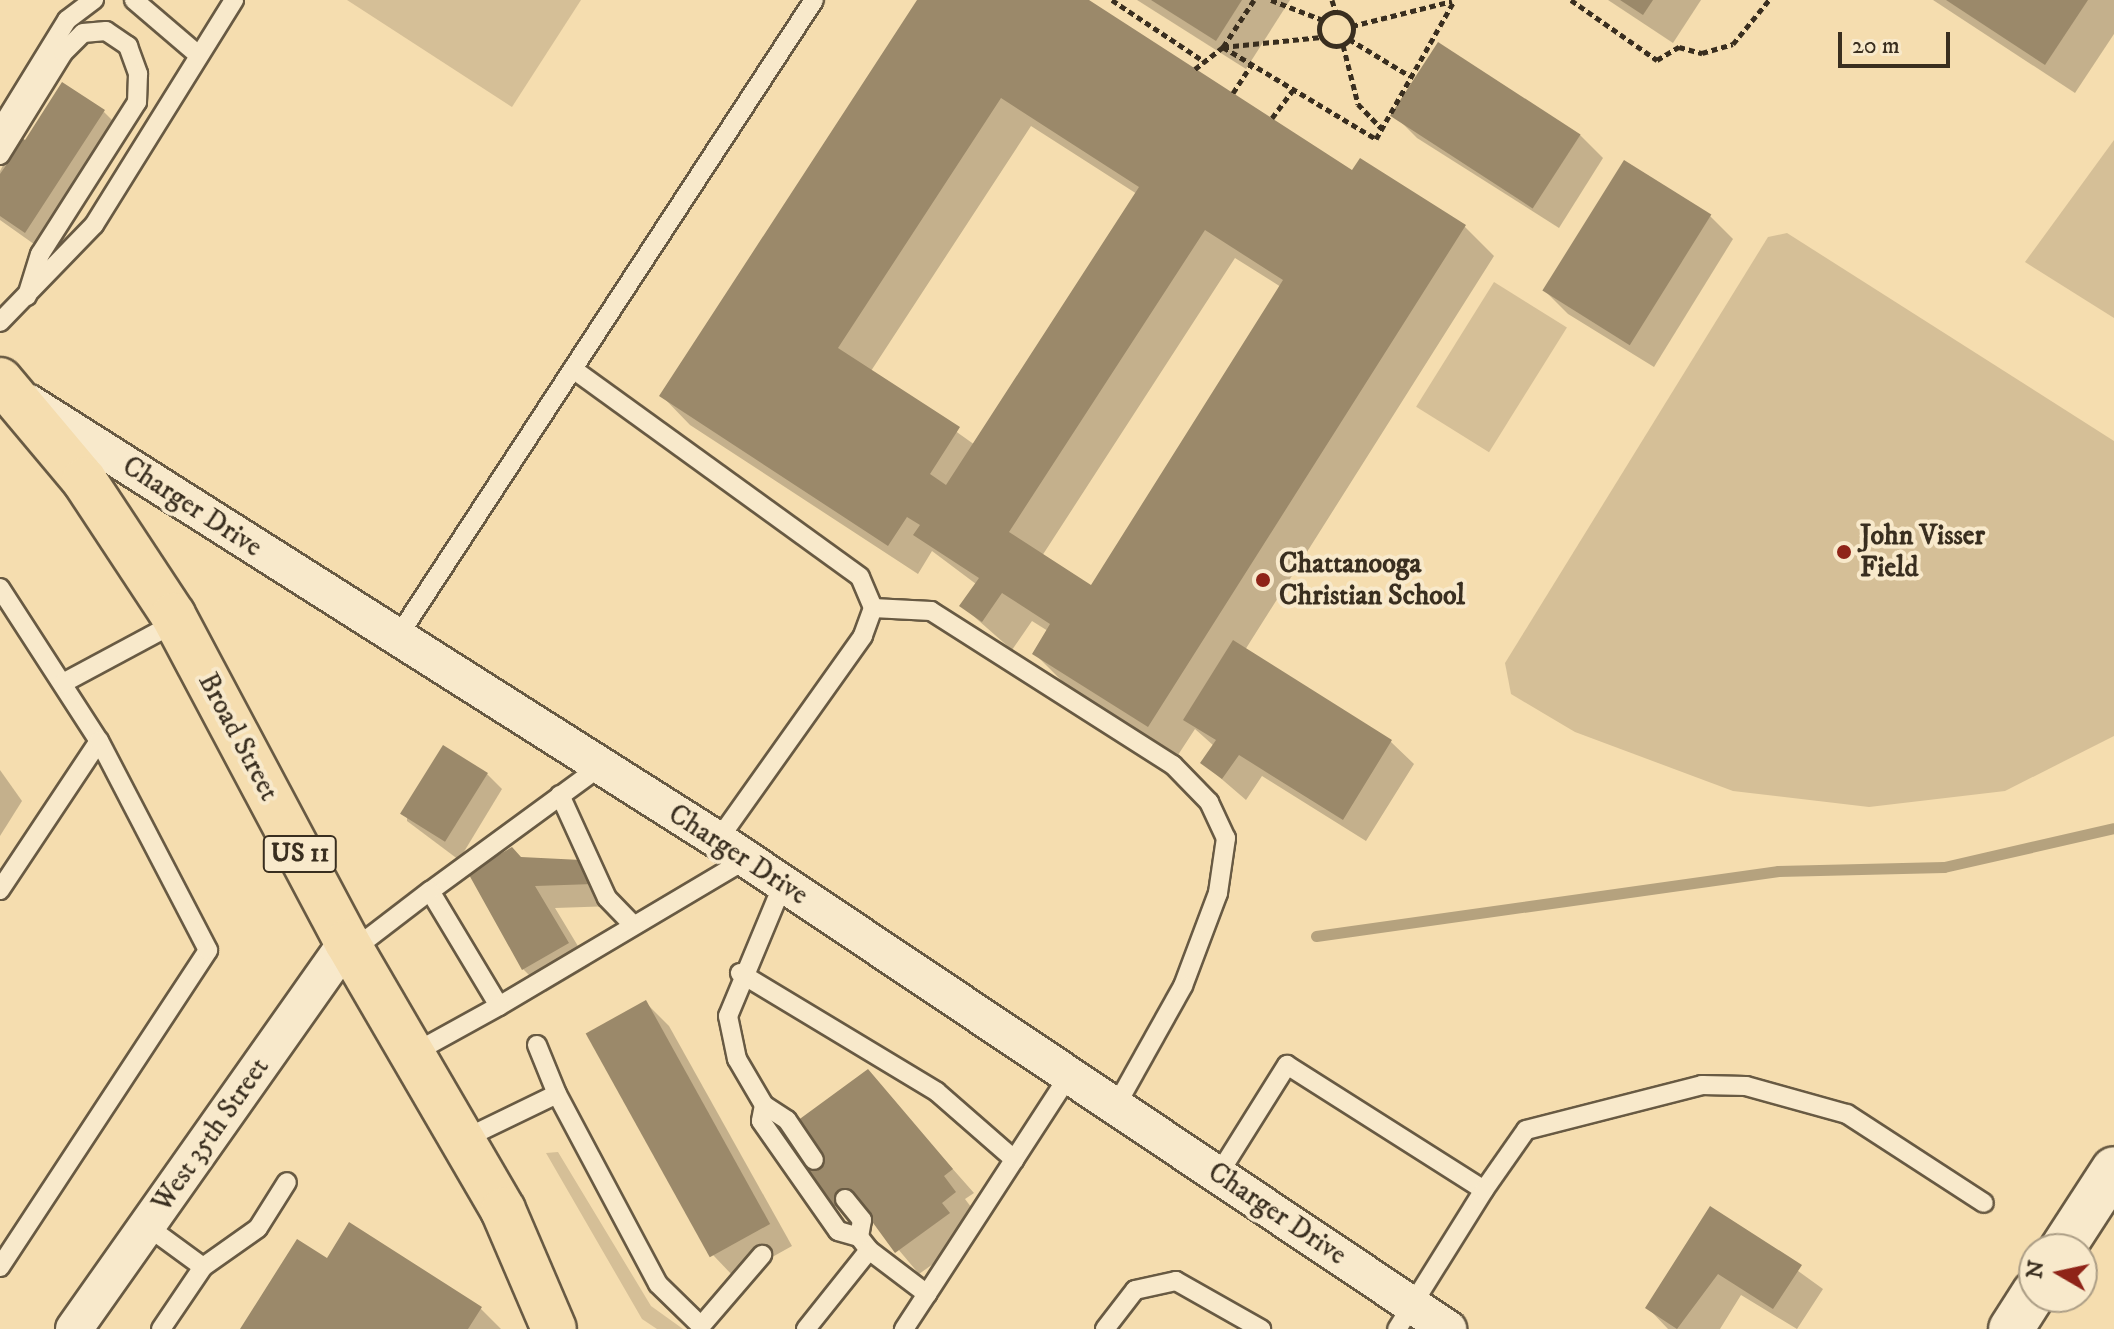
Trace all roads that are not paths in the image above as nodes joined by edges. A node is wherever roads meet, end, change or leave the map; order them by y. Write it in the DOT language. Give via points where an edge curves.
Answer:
graph roads {
  1 [pos="94,0"];
  2 [pos="134,0"];
  3 [pos="234,0"];
  4 [pos="814,0"];
  5 [pos="196,53"];
  6 [pos="0,129"];
  7 [pos="0,155"];
  8 [pos="27,296"];
  9 [pos="0,322"];
  10 [pos="573,369"];
  11 [pos="9,388"];
  12 [pos="0,588"];
  13 [pos="873,608"];
  14 [pos="177,622"];
  15 [pos="397,638"];
  16 [pos="63,683"];
  17 [pos="99,741"];
  18 [pos="601,766"];
  19 [pos="560,795"];
  20 [pos="732,849"];
  21 [pos="783,884"];
  22 [pos="0,890"];
  23 [pos="430,891"];
  24 [pos="633,925"];
  25 [pos="350,946"];
  26 [pos="740,973"];
  27 [pos="499,1006"];
  28 [pos="537,1045"];
  29 [pos="412,1054"];
  30 [pos="1069,1075"];
  31 [pos="557,1094"];
  32 [pos="764,1105"];
  33 [pos="1116,1106"];
  34 [pos="464,1139"];
  35 [pos="814,1160"];
  36 [pos="1015,1160"];
  37 [pos="2114,1169"];
  38 [pos="1218,1175"];
  39 [pos="287,1182"];
  40 [pos="1484,1190"];
  41 [pos="845,1199"];
  42 [pos="1984,1203"];
  43 [pos="147,1226"];
  44 [pos="2072,1233"];
  45 [pos="864,1244"];
  46 [pos="762,1255"];
  47 [pos="0,1267"];
  48 [pos="203,1267"];
  49 [pos="927,1294"];
  50 [pos="1405,1317"];
  51 [pos="74,1329"];
  52 [pos="161,1329"];
  53 [pos="554,1329"];
  54 [pos="806,1329"];
  55 [pos="904,1329"];
  56 [pos="1105,1329"];
  57 [pos="1261,1329"];
  58 [pos="1448,1329"];
  1 -- 6 [label="lane" via="67,20"];
  2 -- 5 [label="lane"];
  3 -- 5 [label="lane"];
  4 -- 10 [label="lane"];
  5 -- 8 [label="lane" via="94,225"];
  7 -- 8 [label="lane" via="63,53 83,33 106,31 128,46 138,74 137,102 40,254"];
  8 -- 9 [label="lane"];
  10 -- 13 [label="lane" via="860,577"];
  10 -- 15 [label="lane"];
  11 -- 14 [label="main road, Broad Street / US 11" via="84,480"];
  11 -- 15 [label="street, Charger Drive"];
  12 -- 16 [label="lane"];
  13 -- 20 [label="lane" via="863,636"];
  13 -- 33 [label="lane" via="931,611 1173,765 1209,802 1226,838 1218,893 1183,986"];
  14 -- 16 [label="lane"];
  14 -- 25 [label="main road, Broad Street / US 11"];
  15 -- 18 [label="street, Charger Drive"];
  16 -- 17 [label="lane"];
  17 -- 22 [label="lane"];
  17 -- 47 [label="lane" via="208,950"];
  18 -- 19 [label="lane"];
  18 -- 20 [label="street, Charger Drive"];
  19 -- 23 [label="lane"];
  19 -- 24 [label="lane" via="607,898"];
  20 -- 21 [label="street, Charger Drive"];
  20 -- 24 [label="lane"];
  21 -- 26 [label="lane"];
  21 -- 30 [label="street, Charger Drive"];
  23 -- 25 [label="lane"];
  23 -- 27 [label="lane"];
  24 -- 27 [label="lane"];
  25 -- 29 [label="main road, Broad Street / US 11"];
  25 -- 43 [label="street, West 35th Street"];
  26 -- 32 [label="lane" via="728,1016 737,1059"];
  26 -- 36 [label="lane" via="937,1092"];
  27 -- 29 [label="lane"];
  28 -- 31 [label="lane"];
  29 -- 34 [label="main road, Broad Street / US 11"];
  30 -- 33 [label="street, Charger Drive"];
  30 -- 36 [label="lane"];
  31 -- 34 [label="lane"];
  31 -- 46 [label="lane" via="658,1284 701,1326"];
  32 -- 35 [label="lane" via="787,1120"];
  32 -- 45 [label="lane" via="761,1121 838,1231"];
  33 -- 38 [label="street, Charger Drive"];
  34 -- 53 [label="main road, Broad Street / US 11"];
  36 -- 49 [label="lane"];
  37 -- 44 [label="street"];
  38 -- 40 [label="lane" via="1287,1065"];
  38 -- 50 [label="street, Charger Drive"];
  39 -- 48 [label="lane" via="258,1228"];
  40 -- 42 [label="lane" via="1526,1130 1702,1085 1746,1086 1847,1114"];
  40 -- 50 [label="lane"];
  41 -- 45 [label="lane" via="862,1220"];
  43 -- 48 [label="lane"];
  43 -- 51 [label="street, West 35th Street"];
  45 -- 49 [label="lane"];
  45 -- 54 [label="lane"];
  48 -- 52 [label="lane"];
  49 -- 55 [label="lane"];
  50 -- 58 [label="street, Charger Drive"];
  56 -- 57 [label="lane" via="1135,1290 1176,1281"];
}
